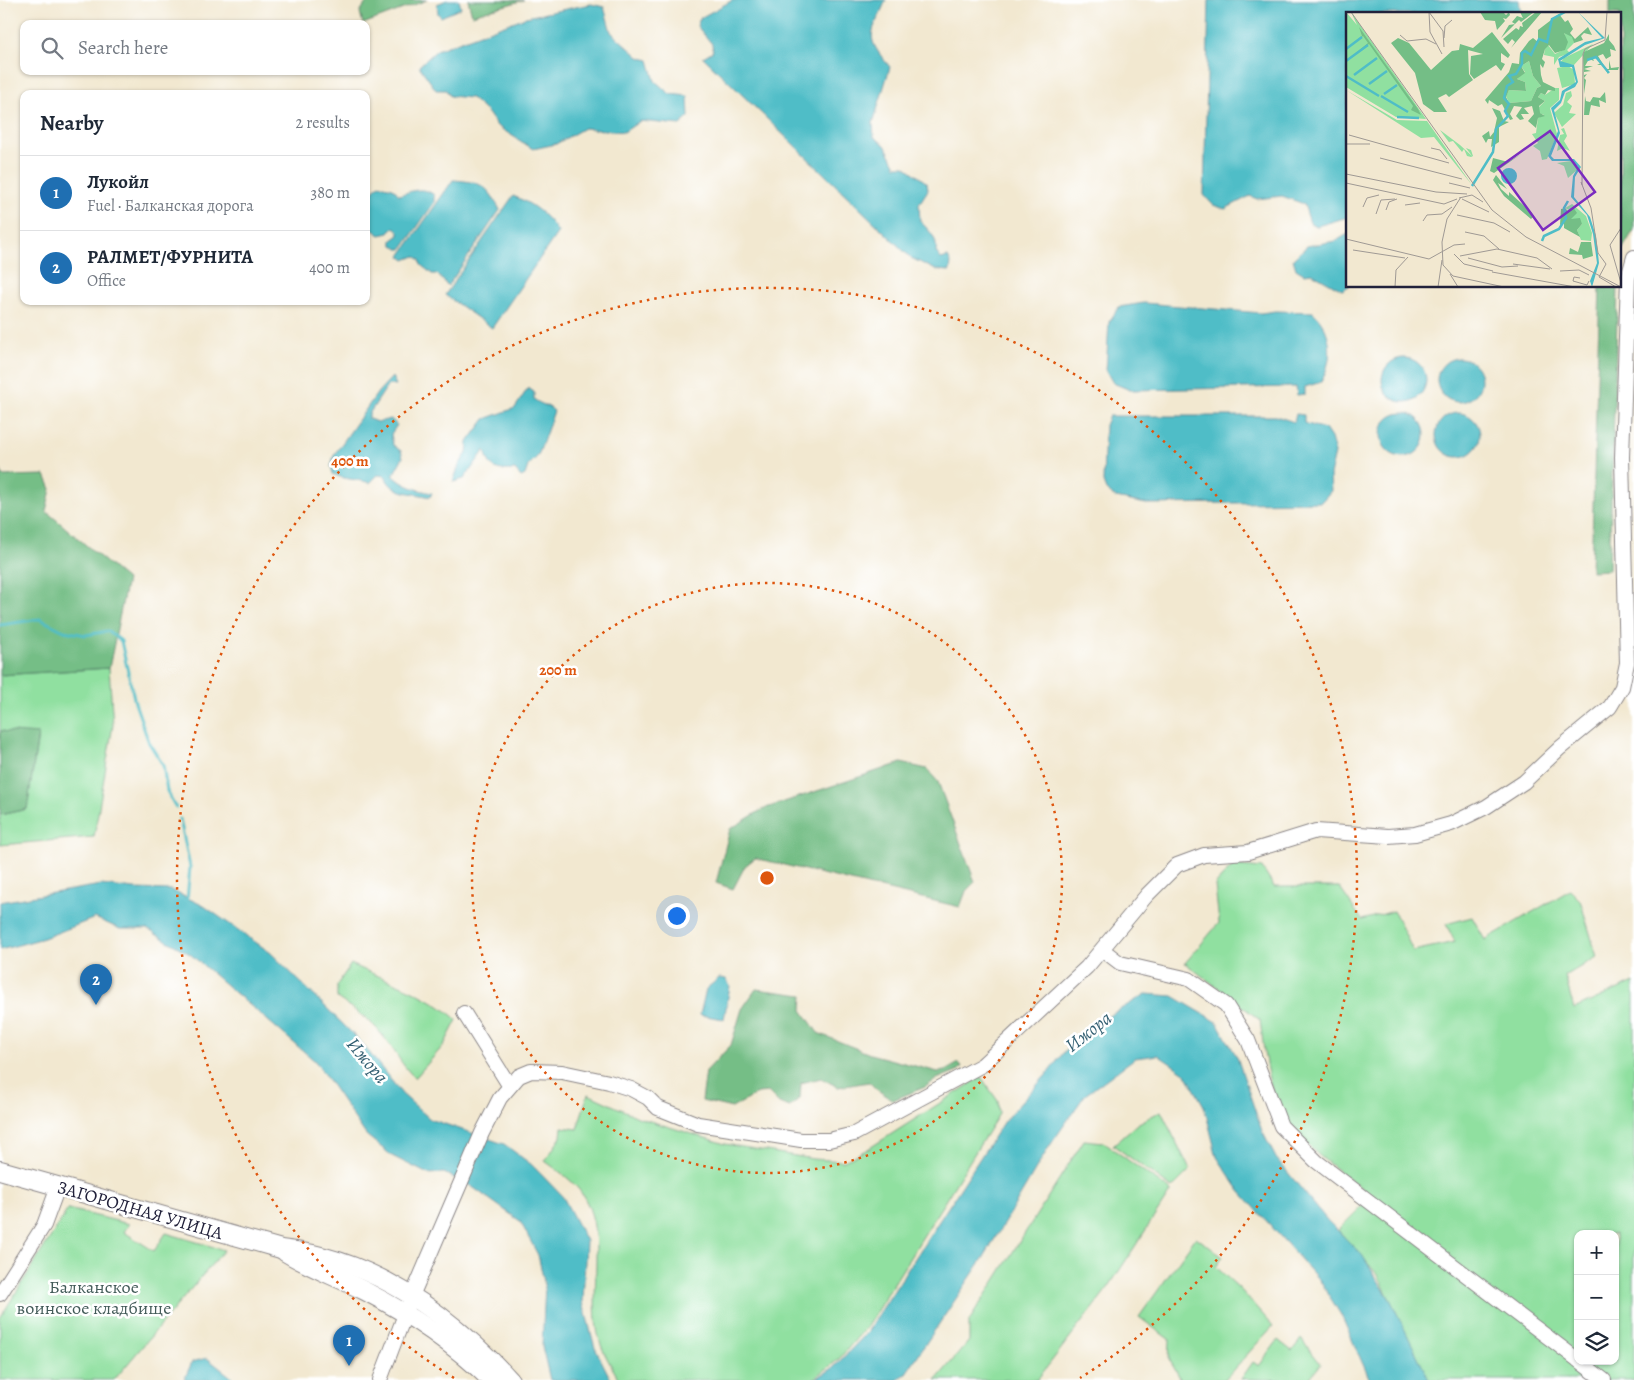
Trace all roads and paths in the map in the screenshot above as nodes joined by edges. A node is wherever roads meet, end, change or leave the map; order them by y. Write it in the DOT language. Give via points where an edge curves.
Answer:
graph roads {
  1 [pos="1634,258"];
  2 [pos="1103,950"];
  3 [pos="464,1013"];
  4 [pos="509,1085"];
  5 [pos="0,1170"];
  6 [pos="58,1187"];
  7 [pos="280,1249"];
  8 [pos="0,1294"];
  9 [pos="412,1296"];
  10 [pos="405,1313"];
  11 [pos="1574,1358"];
  12 [pos="1583,1365"];
  13 [pos="380,1380"];
  14 [pos="491,1380"];
  15 [pos="510,1380"];
  16 [pos="1604,1380"];
  1 -- 2 [label="street" via="1628,278 1622,457 1627,663 1622,687 1613,703 1524,782 1486,807 1451,824 1415,834 1388,836 1316,831 1248,852 1204,855 1177,865 1147,895"];
  2 -- 4 [label="street" via="982,1065 854,1134 829,1140 801,1140 698,1124 658,1108 631,1089 562,1072 531,1071"];
  2 -- 11 [label="street" via="1120,963 1189,979 1226,1005 1248,1040 1281,1126 1316,1160"];
  3 -- 4 [label="street"];
  4 -- 9 [label="street" via="482,1132"];
  5 -- 6 [label="main road, ЗАГОРОДНАЯ УЛИЦА"];
  6 -- 7 [label="main road, ЗАГОРОДНАЯ УЛИЦА"];
  6 -- 8 [label="street" via="44,1225"];
  7 -- 9 [label="main road, ЗАГОРОДНАЯ УЛИЦА" via="311,1252 332,1259 364,1271"];
  7 -- 10 [label="main road, ЗАГОРОДНАЯ УЛИЦА"];
  9 -- 10 [label="street"];
  9 -- 15 [label="main road, ЗАГОРОДНАЯ УЛИЦА" via="462,1333"];
  10 -- 13 [label="street"];
  10 -- 14 [label="main road, ЗАГОРОДНАЯ УЛИЦА" via="454,1348"];
  12 -- 16 [label="street"];
}
